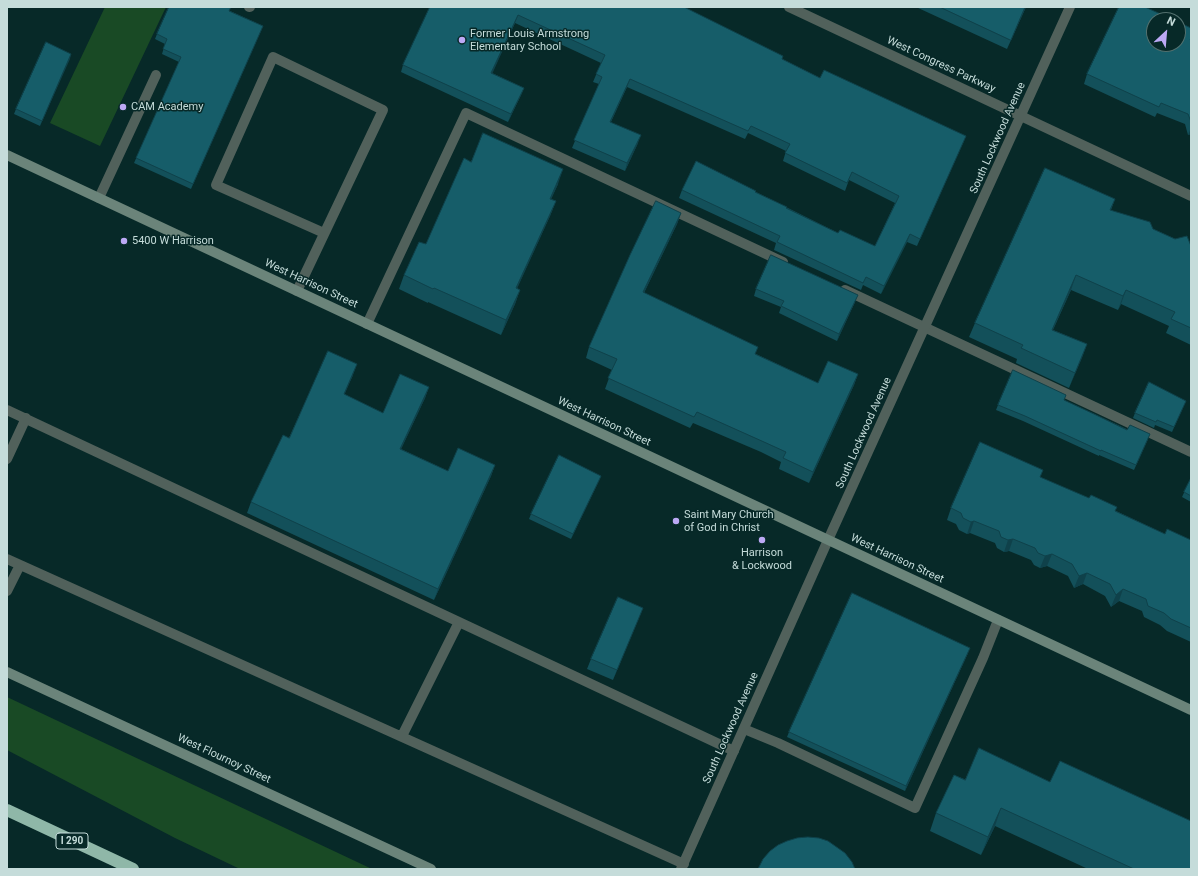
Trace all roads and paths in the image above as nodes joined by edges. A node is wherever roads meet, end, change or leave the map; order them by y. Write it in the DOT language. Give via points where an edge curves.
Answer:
graph roads {
  1 [pos="789,7"];
  2 [pos="1070,7"];
  3 [pos="156,75"];
  4 [pos="1021,116"];
  5 [pos="7,155"];
  6 [pos="1191,196"];
  7 [pos="99,198"];
  8 [pos="324,233"];
  9 [pos="789,264"];
  10 [pos="832,285"];
  11 [pos="297,291"];
  12 [pos="367,324"];
  13 [pos="925,328"];
  14 [pos="7,410"];
  15 [pos="26,418"];
  16 [pos="1191,452"];
  17 [pos="7,459"];
  18 [pos="828,540"];
  19 [pos="7,559"];
  20 [pos="20,565"];
  21 [pos="7,591"];
  22 [pos="998,620"];
  23 [pos="459,622"];
  24 [pos="7,672"];
  25 [pos="1191,710"];
  26 [pos="744,729"];
  27 [pos="402,736"];
  28 [pos="734,751"];
  29 [pos="9,810"];
  30 [pos="683,866"];
  31 [pos="133,869"];
  32 [pos="432,869"];
  1 -- 4 [label="street, West Congress Parkway"];
  2 -- 4 [label="street, South Lockwood Avenue"];
  3 -- 7 [label="street"];
  4 -- 6 [label="street, West Congress Parkway"];
  4 -- 13 [label="street, South Lockwood Avenue"];
  5 -- 7 [label="street, West Harrison Street"];
  7 -- 11 [label="street, West Harrison Street"];
  8 -- 8 [label="street" via="383,110 273,57 216,185"];
  8 -- 11 [label="street"];
  9 -- 12 [label="street" via="466,113"];
  10 -- 13 [label="street"];
  11 -- 12 [label="street, West Harrison Street"];
  12 -- 18 [label="street, West Harrison Street"];
  13 -- 16 [label="street"];
  13 -- 18 [label="street, South Lockwood Avenue"];
  14 -- 15 [label="street"];
  15 -- 17 [label="street"];
  15 -- 23 [label="street"];
  18 -- 22 [label="street, West Harrison Street"];
  18 -- 26 [label="street, South Lockwood Avenue"];
  19 -- 20 [label="street"];
  20 -- 21 [label="street"];
  20 -- 27 [label="street"];
  22 -- 25 [label="street, West Harrison Street"];
  22 -- 26 [label="street" via="915,808"];
  23 -- 27 [label="street"];
  23 -- 28 [label="street"];
  24 -- 32 [label="street, West Flournoy Street"];
  26 -- 28 [label="street, South Lockwood Avenue"];
  27 -- 30 [label="street"];
  28 -- 30 [label="street, South Lockwood Avenue"];
  29 -- 31 [label="highway, I 290"];
}
